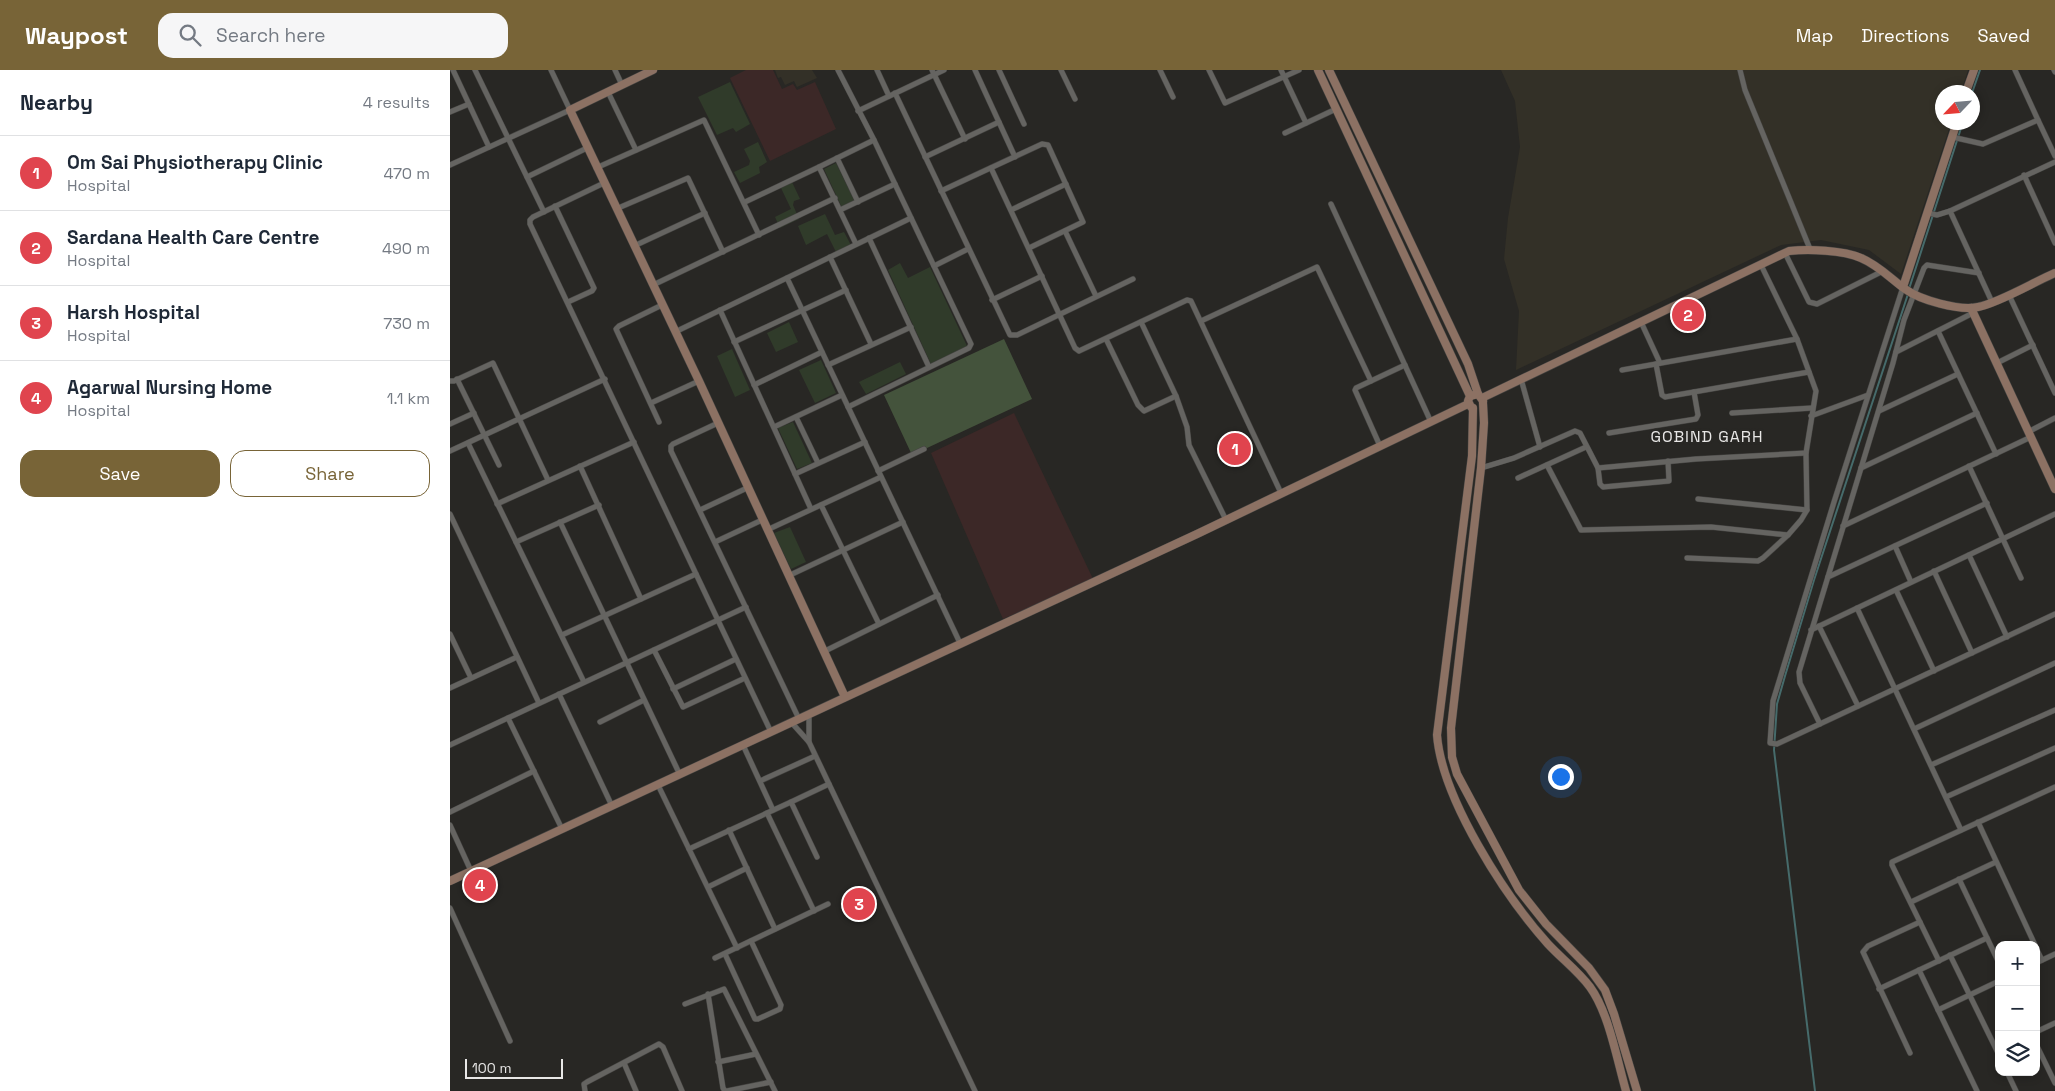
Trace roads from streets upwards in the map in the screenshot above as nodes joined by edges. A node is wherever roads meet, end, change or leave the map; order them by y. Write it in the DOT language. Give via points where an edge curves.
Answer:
graph roads {
  1 [pos="453,70"];
  2 [pos="475,70"];
  3 [pos="551,70"];
  4 [pos="616,70"];
  5 [pos="653,70"];
  6 [pos="838,70"];
  7 [pos="877,70"];
  8 [pos="944,70"];
  9 [pos="975,70"];
  10 [pos="999,70"];
  11 [pos="1061,70"];
  12 [pos="1160,70"];
  13 [pos="1209,70"];
  14 [pos="1281,70"];
  15 [pos="1299,70"];
  16 [pos="1318,70"];
  17 [pos="1329,70"];
  18 [pos="1740,70"];
  19 [pos="1974,70"];
  20 [pos="2015,70"];
  21 [pos="933,72"];
  22 [pos="1284,77"];
  23 [pos="622,85"];
  24 [pos="1969,85"];
  25 [pos="608,92"];
  26 [pos="895,93"];
  27 [pos="889,96"];
  28 [pos="1173,97"];
  29 [pos="1075,99"];
  30 [pos="469,104"];
  31 [pos="1336,109"];
  32 [pos="570,110"];
  33 [pos="858,110"];
  34 [pos="450,112"];
  35 [pos="2038,120"];
  36 [pos="1000,122"];
  37 [pos="1306,123"];
  38 [pos="1024,124"];
  39 [pos="1956,130"];
  40 [pos="1285,133"];
  41 [pos="508,138"];
  42 [pos="965,138"];
  43 [pos="1954,138"];
  44 [pos="874,140"];
  45 [pos="489,147"];
  46 [pos="587,148"];
  47 [pos="636,150"];
  48 [pos="2055,156"];
  49 [pos="925,157"];
  50 [pos="1015,157"];
  51 [pos="837,158"];
  52 [pos="2055,162"];
  53 [pos="450,165"];
  54 [pos="819,167"];
  55 [pos="596,168"];
  56 [pos="991,168"];
  57 [pos="2024,175"];
  58 [pos="526,178"];
  59 [pos="604,183"];
  60 [pos="895,184"];
  61 [pos="1066,184"];
  62 [pos="941,191"];
  63 [pos="835,198"];
  64 [pos="745,202"];
  65 [pos="858,202"];
  66 [pos="1331,204"];
  67 [pos="555,206"];
  68 [pos="616,209"];
  69 [pos="840,210"];
  70 [pos="1011,210"];
  71 [pos="1950,211"];
  72 [pos="544,212"];
  73 [pos="705,213"];
  74 [pos="1932,214"];
  75 [pos="911,218"];
  76 [pos="1065,231"];
  77 [pos="759,234"];
  78 [pos="869,238"];
  79 [pos="2055,242"];
  80 [pos="856,244"];
  81 [pos="633,246"];
  82 [pos="1029,248"];
  83 [pos="968,249"];
  84 [pos="1810,249"];
  85 [pos="723,252"];
  86 [pos="1785,253"];
  87 [pos="830,257"];
  88 [pos="1761,265"];
  89 [pos="934,266"];
  90 [pos="1883,270"];
  91 [pos="1979,273"];
  92 [pos="2055,273"];
  93 [pos="1042,276"];
  94 [pos="787,278"];
  95 [pos="1133,279"];
  96 [pos="653,285"];
  97 [pos="846,290"];
  98 [pos="1908,290"];
  99 [pos="2008,294"];
  100 [pos="1096,296"];
  101 [pos="992,300"];
  102 [pos="568,302"];
  103 [pos="1992,302"];
  104 [pos="662,305"];
  105 [pos="720,310"];
  106 [pos="1972,310"];
  107 [pos="802,311"];
  108 [pos="1060,313"];
  109 [pos="1201,321"];
  110 [pos="1141,322"];
  111 [pos="1641,322"];
  112 [pos="911,327"];
  113 [pos="1938,331"];
  114 [pos="675,332"];
  115 [pos="1106,339"];
  116 [pos="1797,339"];
  117 [pos="734,342"];
  118 [pos="871,344"];
  119 [pos="2033,345"];
  120 [pos="822,352"];
  121 [pos="1896,352"];
  122 [pos="1997,363"];
  123 [pos="1658,364"];
  124 [pos="828,365"];
  125 [pos="1405,365"];
  126 [pos="930,367"];
  127 [pos="1622,370"];
  128 [pos="1809,372"];
  129 [pos="1958,374"];
  130 [pos="605,379"];
  131 [pos="1521,379"];
  132 [pos="457,380"];
  133 [pos="450,381"];
  134 [pos="1371,381"];
  135 [pos="699,382"];
  136 [pos="754,385"];
  137 [pos="1694,392"];
  138 [pos="2055,393"];
  139 [pos="1868,394"];
  140 [pos="842,395"];
  141 [pos="1176,396"];
  142 [pos="1481,398"];
  143 [pos="651,403"];
  144 [pos="1470,403"];
  145 [pos="848,407"];
  146 [pos="1812,408"];
  147 [pos="1878,411"];
  148 [pos="474,413"];
  149 [pos="1732,413"];
  150 [pos="1977,413"];
  151 [pos="1811,416"];
  152 [pos="796,417"];
  153 [pos="2055,418"];
  154 [pos="519,419"];
  155 [pos="659,422"];
  156 [pos="1431,422"];
  157 [pos="718,423"];
  158 [pos="450,424"];
  159 [pos="774,427"];
  160 [pos="1609,432"];
  161 [pos="485,434"];
  162 [pos="2030,434"];
  163 [pos="634,442"];
  164 [pos="865,442"];
  165 [pos="468,443"];
  166 [pos="1380,446"];
  167 [pos="1540,446"];
  168 [pos="1586,447"];
  169 [pos="924,450"];
  170 [pos="450,451"];
  171 [pos="1806,453"];
  172 [pos="1996,454"];
  173 [pos="1668,461"];
  174 [pos="818,463"];
  175 [pos="1548,464"];
  176 [pos="499,465"];
  177 [pos="580,466"];
  178 [pos="1969,466"];
  179 [pos="1481,468"];
  180 [pos="1598,468"];
  181 [pos="1861,468"];
  182 [pos="795,474"];
  183 [pos="880,474"];
  184 [pos="1518,478"];
  185 [pos="548,480"];
  186 [pos="747,488"];
  187 [pos="2055,490"];
  188 [pos="1281,494"];
  189 [pos="1698,499"];
  190 [pos="1987,503"];
  191 [pos="497,504"];
  192 [pos="599,505"];
  193 [pos="821,505"];
  194 [pos="811,509"];
  195 [pos="700,510"];
  196 [pos="1806,510"];
  197 [pos="450,514"];
  198 [pos="2055,514"];
  199 [pos="762,520"];
  200 [pos="1226,520"];
  201 [pos="560,522"];
  202 [pos="903,522"];
  203 [pos="452,524"];
  204 [pos="1843,526"];
  205 [pos="766,530"];
  206 [pos="1788,535"];
  207 [pos="2003,538"];
  208 [pos="516,542"];
  209 [pos="715,542"];
  210 [pos="1895,546"];
  211 [pos="843,550"];
  212 [pos="1968,555"];
  213 [pos="1687,558"];
  214 [pos="1934,572"];
  215 [pos="696,574"];
  216 [pos="788,576"];
  217 [pos="1828,578"];
  218 [pos="2022,578"];
  219 [pos="1912,582"];
  220 [pos="1896,590"];
  221 [pos="938,595"];
  222 [pos="642,599"];
  223 [pos="746,607"];
  224 [pos="1856,608"];
  225 [pos="2055,614"];
  226 [pos="604,616"];
  227 [pos="718,620"];
  228 [pos="878,624"];
  229 [pos="1819,626"];
  230 [pos="1811,630"];
  231 [pos="450,634"];
  232 [pos="562,635"];
  233 [pos="2007,637"];
  234 [pos="960,643"];
  235 [pos="654,650"];
  236 [pos="823,652"];
  237 [pos="1972,653"];
  238 [pos="517,657"];
  239 [pos="736,659"];
  240 [pos="626,663"];
  241 [pos="2055,663"];
  242 [pos="1934,671"];
  243 [pos="471,678"];
  244 [pos="745,678"];
  245 [pos="584,682"];
  246 [pos="450,688"];
  247 [pos="673,689"];
  248 [pos="1895,689"];
  249 [pos="558,694"];
  250 [pos="845,697"];
  251 [pos="644,700"];
  252 [pos="539,703"];
  253 [pos="1858,706"];
  254 [pos="2055,710"];
  255 [pos="809,714"];
  256 [pos="508,718"];
  257 [pos="799,719"];
  258 [pos="600,722"];
  259 [pos="791,722"];
  260 [pos="1820,724"];
  261 [pos="1914,729"];
  262 [pos="771,732"];
  263 [pos="809,742"];
  264 [pos="450,745"];
  265 [pos="743,745"];
  266 [pos="2055,748"];
  267 [pos="815,756"];
  268 [pos="1931,765"];
  269 [pos="534,771"];
  270 [pos="680,775"];
  271 [pos="760,782"];
  272 [pos="829,784"];
  273 [pos="658,785"];
  274 [pos="2055,787"];
  275 [pos="1946,797"];
  276 [pos="791,802"];
  277 [pos="612,806"];
  278 [pos="773,810"];
  279 [pos="450,812"];
  280 [pos="767,813"];
  281 [pos="1978,822"];
  282 [pos="450,825"];
  283 [pos="562,829"];
  284 [pos="729,830"];
  285 [pos="1961,830"];
  286 [pos="689,849"];
  287 [pos="817,857"];
  288 [pos="1996,862"];
  289 [pos="747,868"];
  290 [pos="471,871"];
  291 [pos="1959,879"];
  292 [pos="450,881"];
  293 [pos="708,887"];
  294 [pos="1911,902"];
  295 [pos="828,904"];
  296 [pos="450,908"];
  297 [pos="814,911"];
  298 [pos="1920,922"];
  299 [pos="776,929"];
  300 [pos="1987,938"];
  301 [pos="751,941"];
  302 [pos="2034,941"];
  303 [pos="737,948"];
  304 [pos="725,954"];
  305 [pos="2055,954"];
  306 [pos="1995,955"];
  307 [pos="2040,955"];
  308 [pos="1950,956"];
  309 [pos="715,958"];
  310 [pos="1939,960"];
  311 [pos="2042,960"];
  312 [pos="1919,970"];
  313 [pos="1995,983"];
  314 [pos="1879,988"];
  315 [pos="708,994"];
  316 [pos="1969,995"];
  317 [pos="685,1004"];
  318 [pos="1938,1010"];
  319 [pos="2055,1023"];
  320 [pos="2040,1030"];
  321 [pos="510,1041"];
  322 [pos="1995,1046"];
  323 [pos="2040,1052"];
  324 [pos="1910,1053"];
  325 [pos="756,1054"];
  326 [pos="718,1062"];
  327 [pos="624,1063"];
  328 [pos="2009,1076"];
  329 [pos="771,1082"];
  330 [pos="2055,1083"];
  331 [pos="585,1091"];
  332 [pos="636,1091"];
  333 [pos="682,1091"];
  334 [pos="726,1091"];
  335 [pos="775,1091"];
  336 [pos="974,1091"];
  337 [pos="1626,1091"];
  338 [pos="1637,1091"];
  339 [pos="1977,1091"];
  340 [pos="2015,1091"];
  1 -- 30 [label="street"];
  2 -- 41 [label="street"];
  3 -- 32 [label="street"];
  4 -- 23 [label="street"];
  5 -- 23 [label="street"];
  6 -- 33 [label="street"];
  7 -- 27 [label="street"];
  8 -- 21 [label="street"];
  9 -- 36 [label="street"];
  10 -- 38 [label="street"];
  11 -- 29 [label="street"];
  12 -- 28 [label="street"];
  13 -- 22 [label="street" via="1225,103"];
  14 -- 22 [label="street"];
  15 -- 22 [label="street"];
  16 -- 31 [label="street"];
  17 -- 142 [label="street" via="1468,364"];
  18 -- 84 [label="street" via="1745,90"];
  19 -- 24 [label="street"];
  20 -- 35 [label="street"];
  21 -- 26 [label="street"];
  21 -- 42 [label="street"];
  22 -- 37 [label="street"];
  23 -- 25 [label="street"];
  25 -- 32 [label="street"];
  25 -- 47 [label="street"];
  26 -- 27 [label="street"];
  26 -- 49 [label="street"];
  27 -- 33 [label="street"];
  30 -- 34 [label="street"];
  30 -- 45 [label="street"];
  31 -- 37 [label="street"];
  31 -- 144 [label="street"];
  32 -- 41 [label="street"];
  32 -- 46 [label="street"];
  33 -- 44 [label="street"];
  35 -- 43 [label="street" via="1983,144"];
  35 -- 48 [label="street"];
  36 -- 42 [label="street"];
  36 -- 50 [label="street"];
  37 -- 40 [label="street"];
  39 -- 43 [label="street"];
  41 -- 45 [label="street"];
  41 -- 58 [label="street"];
  42 -- 49 [label="street"];
  43 -- 74 [label="street"];
  44 -- 51 [label="street"];
  44 -- 60 [label="street"];
  45 -- 53 [label="street"];
  46 -- 55 [label="street"];
  46 -- 58 [label="street"];
  47 -- 55 [label="street"];
  47 -- 64 [label="street" via="704,120"];
  49 -- 62 [label="street"];
  50 -- 56 [label="street"];
  50 -- 61 [label="street" via="1042,144 1048,145"];
  51 -- 54 [label="street"];
  51 -- 65 [label="street"];
  52 -- 57 [label="street"];
  54 -- 63 [label="street"];
  54 -- 64 [label="street"];
  55 -- 59 [label="street"];
  56 -- 62 [label="street"];
  56 -- 70 [label="street"];
  57 -- 71 [label="street"];
  57 -- 79 [label="street"];
  58 -- 72 [label="street"];
  59 -- 67 [label="street"];
  59 -- 68 [label="street"];
  60 -- 65 [label="street"];
  60 -- 75 [label="street"];
  61 -- 70 [label="street"];
  61 -- 76 [label="street" via="1083,222"];
  62 -- 83 [label="street"];
  63 -- 69 [label="street"];
  63 -- 77 [label="street"];
  64 -- 77 [label="street"];
  65 -- 69 [label="street"];
  66 -- 125 [label="street"];
  67 -- 72 [label="street"];
  67 -- 102 [label="street" via="594,288"];
  68 -- 73 [label="street" via="688,178"];
  68 -- 81 [label="street"];
  69 -- 80 [label="street"];
  70 -- 82 [label="street"];
  71 -- 74 [label="street"];
  71 -- 91 [label="street"];
  72 -- 102 [label="street" via="533,217 530,224"];
  73 -- 81 [label="street"];
  73 -- 85 [label="street"];
  74 -- 98 [label="street"];
  75 -- 78 [label="street"];
  75 -- 89 [label="street"];
  76 -- 82 [label="street"];
  76 -- 100 [label="street"];
  77 -- 85 [label="street"];
  78 -- 80 [label="street"];
  78 -- 112 [label="street"];
  80 -- 87 [label="street"];
  81 -- 96 [label="street"];
  82 -- 93 [label="street"];
  83 -- 89 [label="street"];
  83 -- 101 [label="street"];
  84 -- 86 [label="street"];
  84 -- 90 [label="street" via="1860,257"];
  85 -- 96 [label="street"];
  86 -- 88 [label="street"];
  86 -- 90 [label="street" via="1809,302 1813,304"];
  87 -- 94 [label="street"];
  87 -- 97 [label="street"];
  88 -- 111 [label="street"];
  88 -- 116 [label="street"];
  89 -- 126 [label="street" via="971,344 969,348"];
  90 -- 98 [label="street"];
  91 -- 98 [label="street" via="1927,265"];
  91 -- 103 [label="street"];
  92 -- 99 [label="street"];
  93 -- 101 [label="street"];
  93 -- 108 [label="street"];
  94 -- 105 [label="street"];
  94 -- 107 [label="street"];
  95 -- 100 [label="street"];
  96 -- 104 [label="street"];
  97 -- 107 [label="street"];
  97 -- 118 [label="street"];
  98 -- 106 [label="street"];
  98 -- 121 [label="street"];
  98 -- 139 [label="street"];
  99 -- 103 [label="street"];
  99 -- 119 [label="street"];
  100 -- 108 [label="street"];
  101 -- 108 [label="street" via="1010,335 1017,335"];
  102 -- 130 [label="street"];
  103 -- 106 [label="street"];
  104 -- 114 [label="street"];
  104 -- 143 [label="street" via="616,329"];
  105 -- 114 [label="street"];
  105 -- 117 [label="street"];
  106 -- 113 [label="street"];
  106 -- 122 [label="street"];
  107 -- 117 [label="street"];
  107 -- 120 [label="street"];
  108 -- 115 [label="street" via="1079,351"];
  109 -- 110 [label="street" via="1191,301 1187,300"];
  109 -- 134 [label="street" via="1317,267"];
  109 -- 188 [label="street"];
  110 -- 115 [label="street"];
  110 -- 141 [label="street"];
  111 -- 123 [label="street"];
  111 -- 131 [label="street"];
  112 -- 118 [label="street"];
  112 -- 126 [label="street"];
  113 -- 121 [label="street"];
  113 -- 129 [label="street"];
  114 -- 135 [label="street"];
  115 -- 141 [label="street" via="1141,410"];
  116 -- 123 [label="street"];
  116 -- 128 [label="street"];
  117 -- 136 [label="street"];
  118 -- 124 [label="street"];
  119 -- 122 [label="street"];
  119 -- 138 [label="street"];
  120 -- 124 [label="street"];
  120 -- 136 [label="street"];
  121 -- 147 [label="street"];
  122 -- 162 [label="street"];
  123 -- 127 [label="street"];
  123 -- 137 [label="street" via="1663,397"];
  124 -- 140 [label="street"];
  125 -- 134 [label="street"];
  125 -- 156 [label="street"];
  126 -- 145 [label="street"];
  128 -- 137 [label="street"];
  128 -- 146 [label="street" via="1816,391"];
  129 -- 147 [label="street"];
  129 -- 150 [label="street"];
  130 -- 154 [label="street"];
  130 -- 163 [label="street"];
  131 -- 142 [label="street"];
  131 -- 167 [label="street"];
  132 -- 133 [label="street"];
  132 -- 148 [label="street"];
  132 -- 154 [label="street" via="493,363"];
  134 -- 166 [label="street" via="1355,390"];
  135 -- 143 [label="street"];
  135 -- 157 [label="street"];
  136 -- 159 [label="street"];
  137 -- 160 [label="street" via="1696,419"];
  139 -- 151 [label="street"];
  139 -- 260 [label="street" via="1774,701 1770,741 1774,744"];
  140 -- 145 [label="street"];
  140 -- 152 [label="street"];
  141 -- 200 [label="street" via="1187,427 1189,445"];
  142 -- 144 [label="street" via="1475,393"];
  142 -- 144 [label="street" via="1479,408"];
  142 -- 179 [label="street" via="1484,423"];
  143 -- 155 [label="street"];
  144 -- 156 [label="street"];
  144 -- 337 [label="street" via="1472,456 1438,735 1439,754 1466,823 1505,888 1544,938 1591,988 1603,1011"];
  145 -- 164 [label="street"];
  146 -- 149 [label="street"];
  146 -- 151 [label="street"];
  147 -- 181 [label="street"];
  148 -- 158 [label="street"];
  148 -- 161 [label="street"];
  150 -- 172 [label="street"];
  150 -- 181 [label="street"];
  151 -- 171 [label="street"];
  152 -- 159 [label="street"];
  152 -- 174 [label="street"];
  153 -- 162 [label="street"];
  154 -- 161 [label="street"];
  154 -- 185 [label="street"];
  156 -- 166 [label="street"];
  157 -- 186 [label="street"];
  157 -- 195 [label="street" via="671,446"];
  159 -- 182 [label="street"];
  161 -- 165 [label="street"];
  161 -- 176 [label="street"];
  162 -- 172 [label="street"];
  162 -- 187 [label="street"];
  163 -- 177 [label="street"];
  163 -- 215 [label="street"];
  164 -- 174 [label="street"];
  164 -- 183 [label="street"];
  165 -- 170 [label="street"];
  165 -- 191 [label="street"];
  166 -- 188 [label="street"];
  167 -- 168 [label="street" via="1578,431"];
  167 -- 179 [label="street"];
  168 -- 175 [label="street"];
  168 -- 180 [label="street"];
  169 -- 183 [label="street"];
  171 -- 173 [label="street"];
  171 -- 196 [label="street"];
  172 -- 178 [label="street"];
  173 -- 180 [label="street"];
  173 -- 180 [label="street" via="1669,478 1666,482 1603,487"];
  174 -- 182 [label="street"];
  175 -- 184 [label="street"];
  175 -- 206 [label="street" via="1581,530 1711,527"];
  177 -- 185 [label="street"];
  177 -- 192 [label="street"];
  178 -- 190 [label="street"];
  178 -- 204 [label="street"];
  179 -- 338 [label="street" via="1450,728 1452,757 1466,794 1519,890 1605,990"];
  181 -- 204 [label="street"];
  182 -- 194 [label="street"];
  183 -- 193 [label="street"];
  183 -- 202 [label="street"];
  185 -- 191 [label="street"];
  186 -- 195 [label="street"];
  186 -- 199 [label="street"];
  188 -- 200 [label="street"];
  189 -- 196 [label="street"];
  190 -- 207 [label="street"];
  190 -- 210 [label="street"];
  191 -- 208 [label="street"];
  192 -- 201 [label="street"];
  192 -- 222 [label="street"];
  193 -- 194 [label="street"];
  193 -- 211 [label="street"];
  194 -- 205 [label="street"];
  195 -- 209 [label="street"];
  196 -- 206 [label="street"];
  197 -- 203 [label="street"];
  198 -- 207 [label="street"];
  199 -- 205 [label="street"];
  199 -- 209 [label="street"];
  200 -- 234 [label="street"];
  201 -- 208 [label="street"];
  201 -- 226 [label="street"];
  202 -- 211 [label="street"];
  202 -- 221 [label="street"];
  203 -- 238 [label="street"];
  204 -- 217 [label="street"];
  205 -- 216 [label="street"];
  206 -- 213 [label="street" via="1758,560"];
  207 -- 212 [label="street"];
  207 -- 218 [label="street"];
  208 -- 232 [label="street"];
  209 -- 223 [label="street"];
  210 -- 217 [label="street"];
  210 -- 219 [label="street"];
  211 -- 216 [label="street"];
  211 -- 228 [label="street"];
  212 -- 214 [label="street"];
  212 -- 233 [label="street"];
  214 -- 219 [label="street"];
  214 -- 237 [label="street"];
  215 -- 222 [label="street"];
  215 -- 227 [label="street"];
  216 -- 236 [label="street"];
  217 -- 230 [label="street"];
  219 -- 220 [label="street"];
  220 -- 224 [label="street"];
  220 -- 242 [label="street"];
  221 -- 228 [label="street"];
  221 -- 234 [label="street"];
  222 -- 226 [label="street"];
  223 -- 227 [label="street"];
  223 -- 257 [label="street"];
  224 -- 229 [label="street"];
  224 -- 248 [label="street"];
  225 -- 233 [label="street"];
  226 -- 232 [label="street"];
  226 -- 240 [label="street"];
  227 -- 235 [label="street"];
  227 -- 239 [label="street"];
  228 -- 236 [label="street"];
  229 -- 230 [label="street"];
  229 -- 253 [label="street"];
  230 -- 260 [label="street" via="1799,678"];
  231 -- 243 [label="street"];
  232 -- 245 [label="street"];
  233 -- 237 [label="street"];
  234 -- 250 [label="street"];
  235 -- 240 [label="street"];
  235 -- 247 [label="street"];
  236 -- 250 [label="street"];
  237 -- 242 [label="street"];
  238 -- 243 [label="street"];
  238 -- 252 [label="street"];
  239 -- 244 [label="street"];
  239 -- 247 [label="street"];
  240 -- 245 [label="street"];
  240 -- 251 [label="street"];
  241 -- 261 [label="street"];
  242 -- 248 [label="street"];
  243 -- 246 [label="street"];
  244 -- 247 [label="street" via="682,707"];
  244 -- 262 [label="street"];
  245 -- 249 [label="street"];
  248 -- 253 [label="street"];
  248 -- 261 [label="street"];
  249 -- 252 [label="street"];
  249 -- 277 [label="street"];
  250 -- 255 [label="street"];
  251 -- 258 [label="street"];
  251 -- 270 [label="street"];
  252 -- 256 [label="street"];
  253 -- 260 [label="street"];
  254 -- 268 [label="street"];
  255 -- 257 [label="street"];
  255 -- 263 [label="street"];
  256 -- 264 [label="street"];
  256 -- 269 [label="street"];
  257 -- 259 [label="street"];
  259 -- 262 [label="street"];
  259 -- 263 [label="street"];
  261 -- 268 [label="street"];
  262 -- 265 [label="street"];
  263 -- 267 [label="street"];
  265 -- 270 [label="street"];
  265 -- 271 [label="street"];
  266 -- 275 [label="street"];
  267 -- 271 [label="street"];
  267 -- 272 [label="street"];
  268 -- 275 [label="street"];
  269 -- 279 [label="street"];
  269 -- 283 [label="street"];
  270 -- 273 [label="street"];
  271 -- 278 [label="street"];
  272 -- 276 [label="street"];
  272 -- 336 [label="street"];
  273 -- 277 [label="street"];
  273 -- 286 [label="street"];
  274 -- 281 [label="street"];
  275 -- 285 [label="street"];
  276 -- 278 [label="street"];
  276 -- 287 [label="street"];
  277 -- 283 [label="street"];
  278 -- 280 [label="street"];
  280 -- 284 [label="street"];
  280 -- 297 [label="street"];
  281 -- 285 [label="street"];
  281 -- 288 [label="street"];
  282 -- 290 [label="street"];
  283 -- 290 [label="street"];
  284 -- 286 [label="street"];
  284 -- 289 [label="street"];
  285 -- 294 [label="street" via="1892,862"];
  286 -- 293 [label="street"];
  288 -- 291 [label="street"];
  288 -- 302 [label="street"];
  289 -- 293 [label="street"];
  289 -- 299 [label="street"];
  290 -- 292 [label="street"];
  291 -- 294 [label="street"];
  291 -- 300 [label="street"];
  293 -- 303 [label="street"];
  294 -- 298 [label="street"];
  295 -- 297 [label="street"];
  296 -- 321 [label="street"];
  297 -- 299 [label="street"];
  298 -- 310 [label="street"];
  298 -- 314 [label="street" via="1865,948 1864,956"];
  299 -- 301 [label="street"];
  300 -- 306 [label="street"];
  300 -- 308 [label="street"];
  301 -- 303 [label="street"];
  301 -- 304 [label="street" via="780,1009 755,1019"];
  303 -- 304 [label="street"];
  304 -- 309 [label="street"];
  305 -- 311 [label="street"];
  307 -- 311 [label="street"];
  308 -- 310 [label="street"];
  308 -- 316 [label="street"];
  310 -- 312 [label="street"];
  312 -- 314 [label="street"];
  312 -- 318 [label="street"];
  313 -- 316 [label="street"];
  314 -- 324 [label="street"];
  315 -- 317 [label="street"];
  315 -- 325 [label="street" via="724,989"];
  315 -- 326 [label="street"];
  316 -- 318 [label="street"];
  316 -- 322 [label="street"];
  318 -- 339 [label="street"];
  319 -- 320 [label="street"];
  323 -- 330 [label="street"];
  325 -- 326 [label="street"];
  325 -- 329 [label="street"];
  326 -- 334 [label="street"];
  327 -- 331 [label="street" via="584,1084"];
  327 -- 332 [label="street"];
  327 -- 333 [label="street" via="661,1045"];
  328 -- 340 [label="street"];
  329 -- 334 [label="street"];
  329 -- 335 [label="street"];
}
